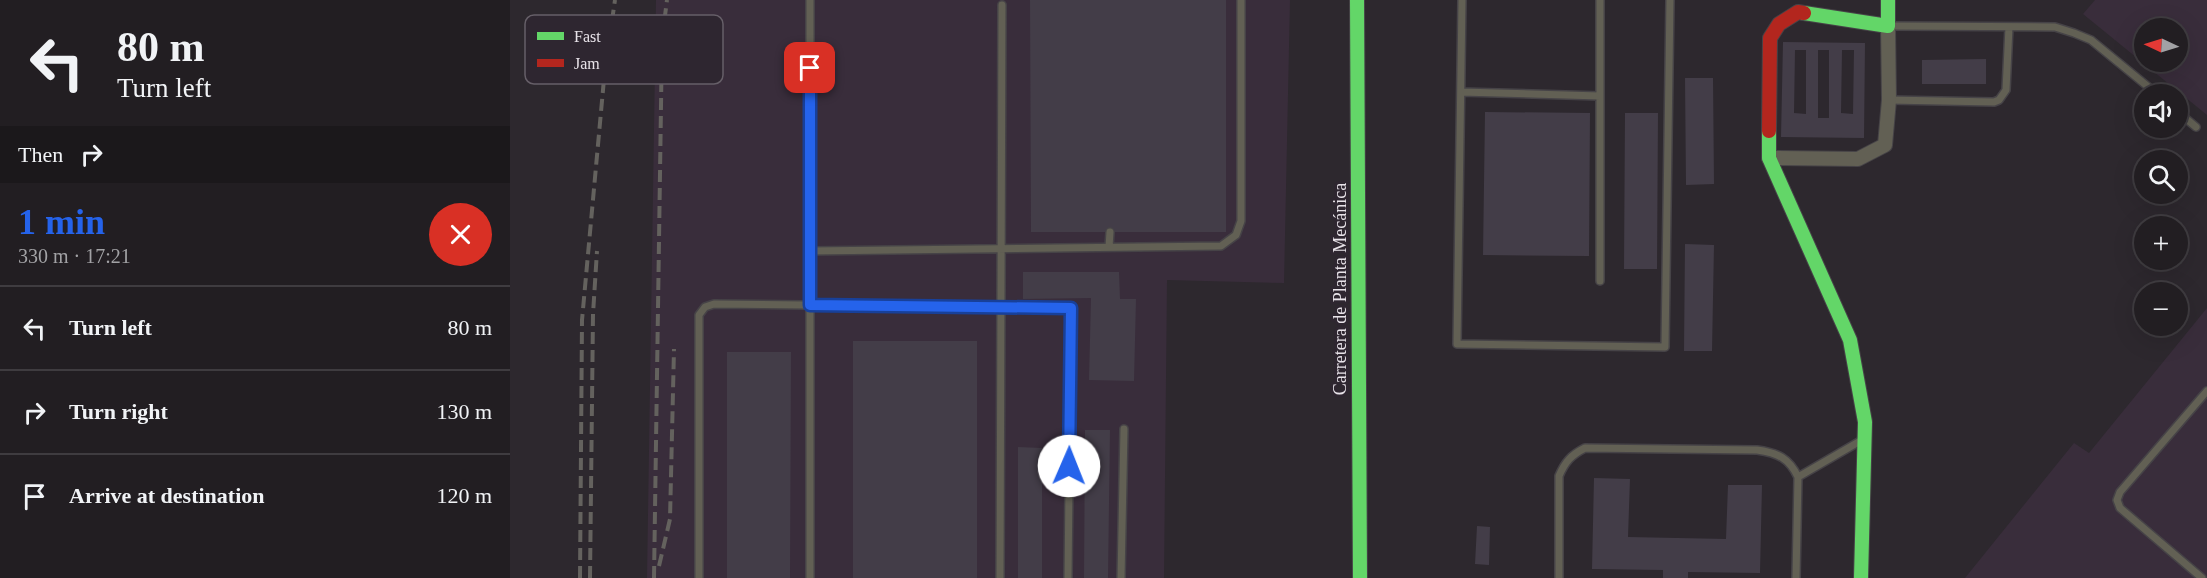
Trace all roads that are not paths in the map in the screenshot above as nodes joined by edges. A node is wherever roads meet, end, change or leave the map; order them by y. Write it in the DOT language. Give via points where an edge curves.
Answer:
graph roads {
  1 [pos="810,0"];
  2 [pos="1241,0"];
  3 [pos="1357,0"];
  4 [pos="1462,0"];
  5 [pos="1600,0"];
  6 [pos="1670,0"];
  7 [pos="1888,0"];
  8 [pos="1002,5"];
  9 [pos="1888,26"];
  10 [pos="2008,27"];
  11 [pos="2145,84"];
  12 [pos="1461,92"];
  13 [pos="1600,96"];
  14 [pos="1889,100"];
  15 [pos="2188,120"];
  16 [pos="2196,127"];
  17 [pos="1769,158"];
  18 [pos="1110,232"];
  19 [pos="1109,247"];
  20 [pos="1001,249"];
  21 [pos="810,251"];
  22 [pos="1600,281"];
  23 [pos="810,305"];
  24 [pos="1001,308"];
  25 [pos="2207,391"];
  26 [pos="1124,429"];
  27 [pos="1864,438"];
  28 [pos="1797,477"];
  29 [pos="699,578"];
  30 [pos="810,578"];
  31 [pos="1000,578"];
  32 [pos="1068,578"];
  33 [pos="1121,578"];
  34 [pos="1360,578"];
  35 [pos="1558,578"];
  36 [pos="1796,578"];
  37 [pos="1861,578"];
  38 [pos="2202,578"];
  1 -- 21 [label="lane"];
  2 -- 19 [label="lane" via="1241,221 1236,235 1221,246"];
  3 -- 34 [label="street, Carretera de Planta Mecánica"];
  4 -- 12 [label="lane"];
  5 -- 13 [label="lane"];
  6 -- 12 [label="lane" via="1665,347 1457,344"];
  7 -- 9 [label="street"];
  8 -- 20 [label="lane"];
  9 -- 10 [label="lane"];
  9 -- 14 [label="street"];
  9 -- 17 [label="street" via="1798,12 1779,24 1770,38"];
  10 -- 11 [label="lane" via="2055,27 2091,40"];
  10 -- 14 [label="lane" via="2006,90 1999,100"];
  12 -- 13 [label="lane"];
  13 -- 22 [label="lane"];
  14 -- 17 [label="street" via="1885,145 1858,159"];
  15 -- 16 [label="lane"];
  17 -- 27 [label="street" via="1850,340 1865,422"];
  18 -- 19 [label="lane"];
  19 -- 20 [label="lane"];
  20 -- 21 [label="lane"];
  20 -- 24 [label="lane"];
  21 -- 23 [label="lane"];
  23 -- 24 [label="lane"];
  23 -- 29 [label="lane" via="714,304 699,315"];
  23 -- 30 [label="lane"];
  24 -- 31 [label="lane"];
  24 -- 32 [label="lane" via="1071,308"];
  25 -- 38 [label="lane" via="2117,500 2120,508"];
  26 -- 33 [label="lane"];
  27 -- 28 [label="lane"];
  27 -- 37 [label="street"];
  28 -- 35 [label="lane" via="1792,465 1773,452 1585,448 1564,463 1559,476"];
  28 -- 36 [label="lane"];
}
